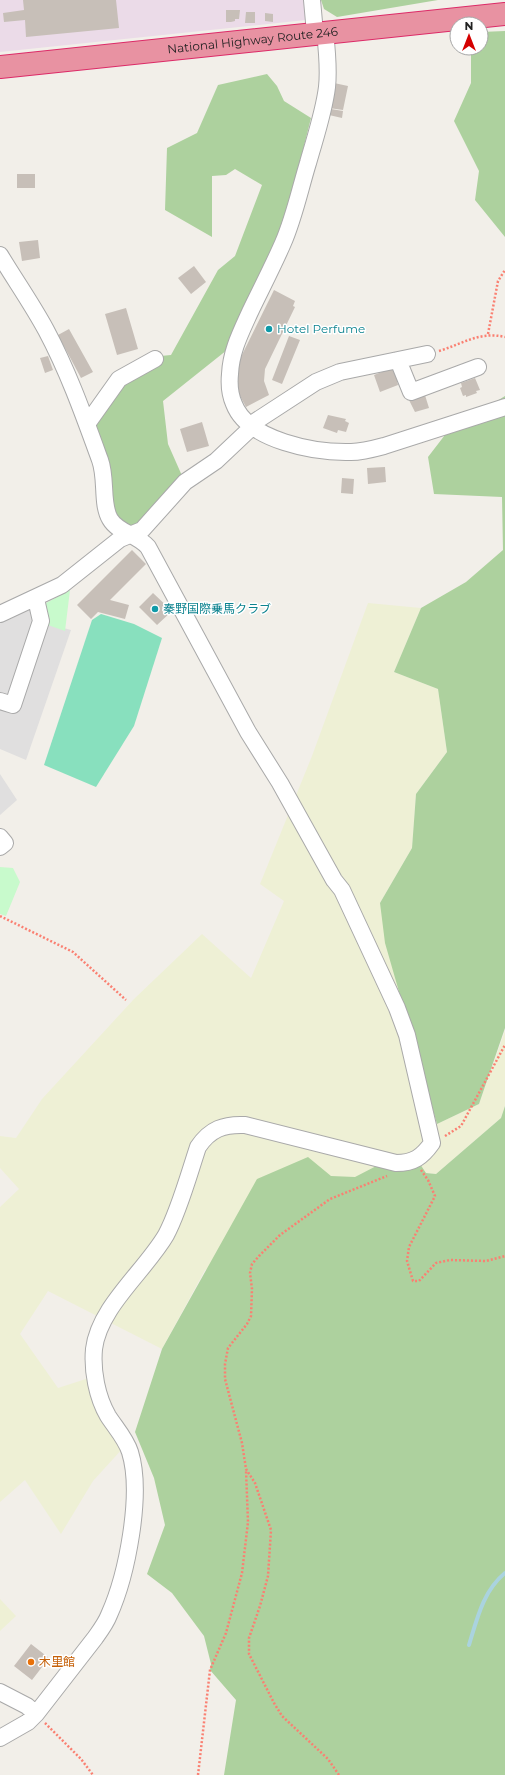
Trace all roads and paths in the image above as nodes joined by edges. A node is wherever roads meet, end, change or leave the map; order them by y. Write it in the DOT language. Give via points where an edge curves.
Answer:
graph roads {
  1 [pos="312,0"];
  2 [pos="505,14"];
  3 [pos="320,33"];
  4 [pos="0,66"];
  5 [pos="0,255"];
  6 [pos="505,270"];
  7 [pos="488,334"];
  8 [pos="505,337"];
  9 [pos="427,354"];
  10 [pos="155,359"];
  11 [pos="398,360"];
  12 [pos="478,367"];
  13 [pos="505,407"];
  14 [pos="87,424"];
  15 [pos="251,426"];
  16 [pos="130,534"];
  17 [pos="36,599"];
  18 [pos="0,614"];
  19 [pos="0,701"];
  20 [pos="0,837"];
  21 [pos="0,847"];
  22 [pos="0,916"];
  23 [pos="126,1000"];
  24 [pos="505,1045"];
  25 [pos="432,1143"];
  26 [pos="411,1162"];
  27 [pos="505,1256"];
  28 [pos="246,1470"];
  29 [pos="0,1692"];
  30 [pos="36,1714"];
  31 [pos="0,1738"];
  32 [pos="93,1775"];
  33 [pos="198,1775"];
  34 [pos="339,1775"];
  1 -- 3 [label="street"];
  2 -- 3 [label="highway, National Highway Route 246"];
  3 -- 4 [label="highway, National Highway Route 246"];
  3 -- 15 [label="street" via="328,66 323,109 284,242 234,345 231,360 231,393 234,404"];
  5 -- 14 [label="street" via="46,330"];
  6 -- 7 [label="path" via="498,281"];
  7 -- 8 [label="path"];
  7 -- 9 [label="path"];
  9 -- 11 [label="street"];
  10 -- 14 [label="street" via="119,379"];
  11 -- 12 [label="street" via="411,392"];
  11 -- 15 [label="street" via="340,372 316,382"];
  13 -- 15 [label="street" via="367,451 336,452 299,446"];
  14 -- 16 [label="street" via="105,476 105,498 109,518 114,526"];
  15 -- 16 [label="street" via="216,461 185,482 142,530"];
  16 -- 17 [label="street" via="120,538 62,585"];
  16 -- 25 [label="street" via="141,539 148,547 248,732 342,890 405,1028"];
  17 -- 18 [label="street"];
  17 -- 19 [label="street" via="41,621 13,705"];
  20 -- 21 [label="street" via="5,843"];
  22 -- 23 [label="path" via="73,952"];
  24 -- 25 [label="path" via="461,1126"];
  25 -- 26 [label="street" via="428,1150"];
  26 -- 27 [label="path" via="428,1180 434,1196 408,1247 407,1261 413,1281 419,1282 436,1263 450,1260 486,1261"];
  26 -- 28 [label="path" via="373,1182 330,1198 280,1235 252,1264 251,1316 228,1348 225,1364 225,1379 242,1443"];
  26 -- 30 [label="street" via="396,1163 245,1125 223,1126 204,1138 198,1147 166,1234 109,1312 97,1334 94,1360 97,1389 107,1414 130,1452 133,1470 134,1506 129,1541 113,1606 104,1625"];
  28 -- 33 [label="path" via="248,1522 242,1573 226,1633 210,1670"];
  28 -- 34 [label="path" via="255,1483 271,1530 268,1576 249,1638 249,1654 282,1716 328,1760"];
  29 -- 30 [label="street" via="27,1706"];
  30 -- 31 [label="street" via="28,1722"];
  30 -- 32 [label="path"];
}
